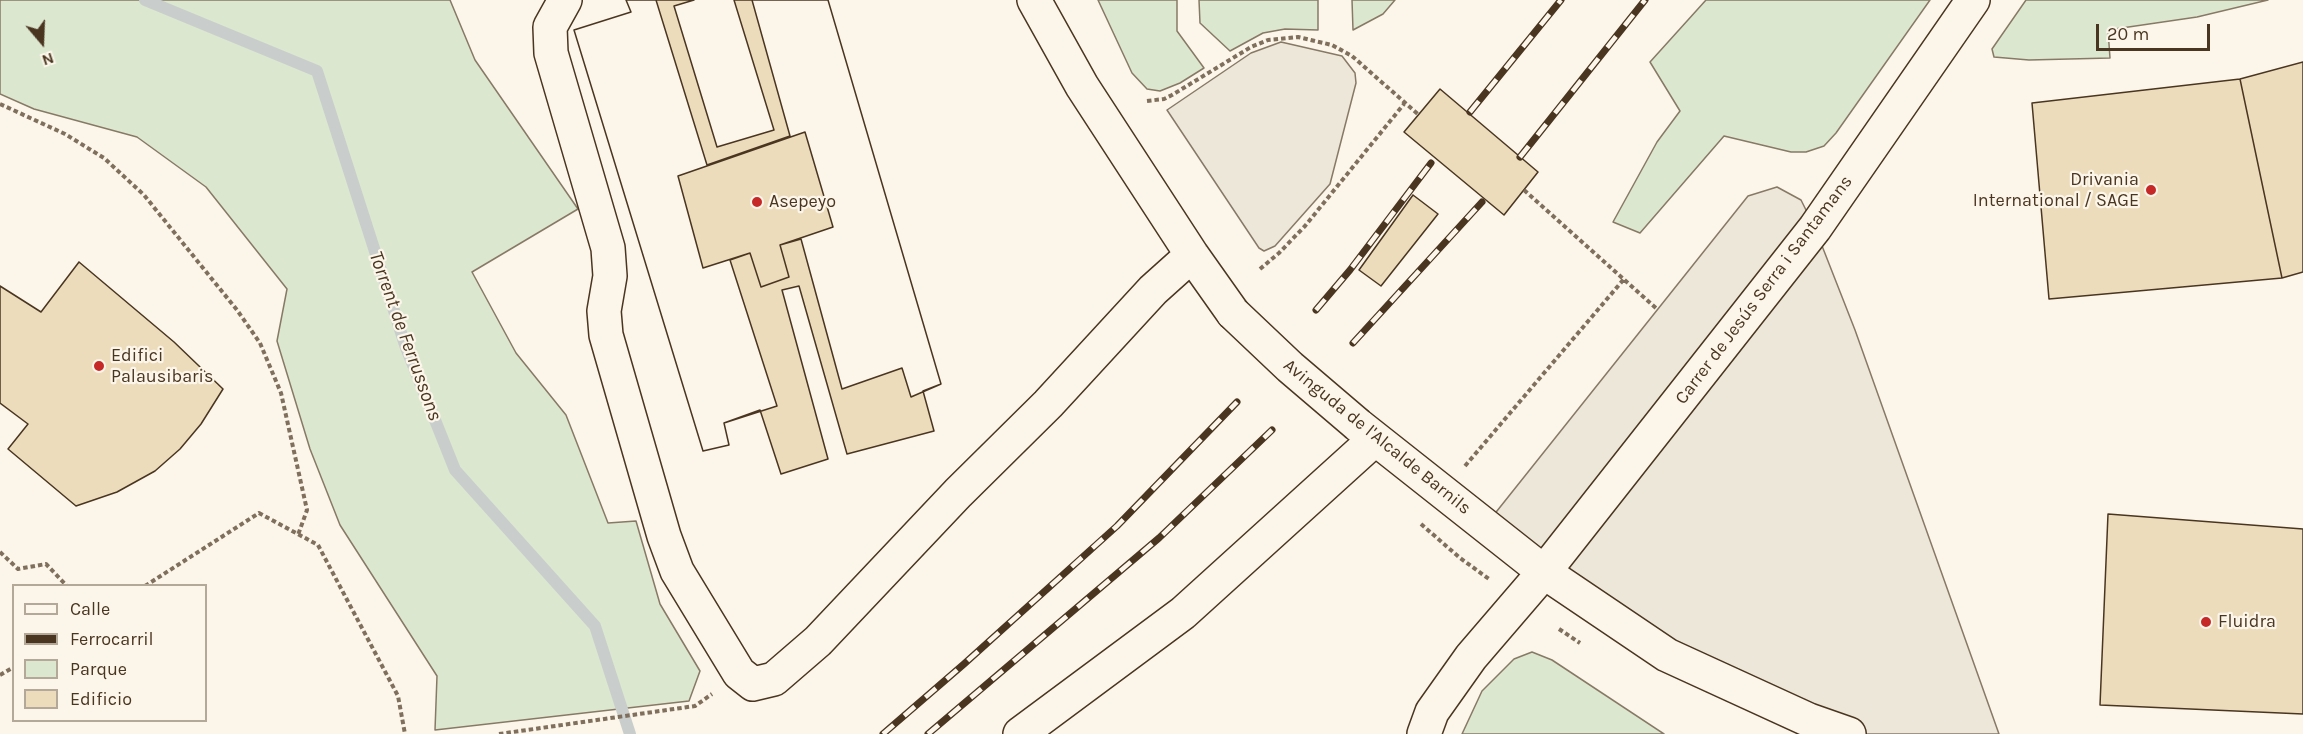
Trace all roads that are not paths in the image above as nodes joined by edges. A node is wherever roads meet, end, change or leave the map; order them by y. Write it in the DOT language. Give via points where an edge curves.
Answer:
graph roads {
  1 [pos="565,0"];
  2 [pos="1034,0"];
  3 [pos="1974,0"];
  4 [pos="1192,255"];
  5 [pos="1367,432"];
  6 [pos="1544,572"];
  7 [pos="1020,734"];
  8 [pos="1424,734"];
  9 [pos="1849,734"];
  1 -- 4 [label="street" via="550,27 551,52 608,248 606,334 677,571 739,673 753,684 774,679 818,641 1153,290"];
  2 -- 4 [label="street, Avinguda de l'Alcalde Barnils" via="1082,86"];
  3 -- 6 [label="street, Carrer de Jesús Serra i Santamans" via="1815,228"];
  4 -- 5 [label="street, Avinguda de l'Alcalde Barnils, bridge" via="1233,313"];
  5 -- 6 [label="street, Avinguda de l'Alcalde Barnils"];
  5 -- 7 [label="street" via="1183,613"];
  6 -- 8 [label="street, Carrer de Jesús Serra i Santamans" via="1471,657 1432,712"];
  6 -- 9 [label="street, Avinguda de l'Alcalde Barnils" via="1667,656"];
}
